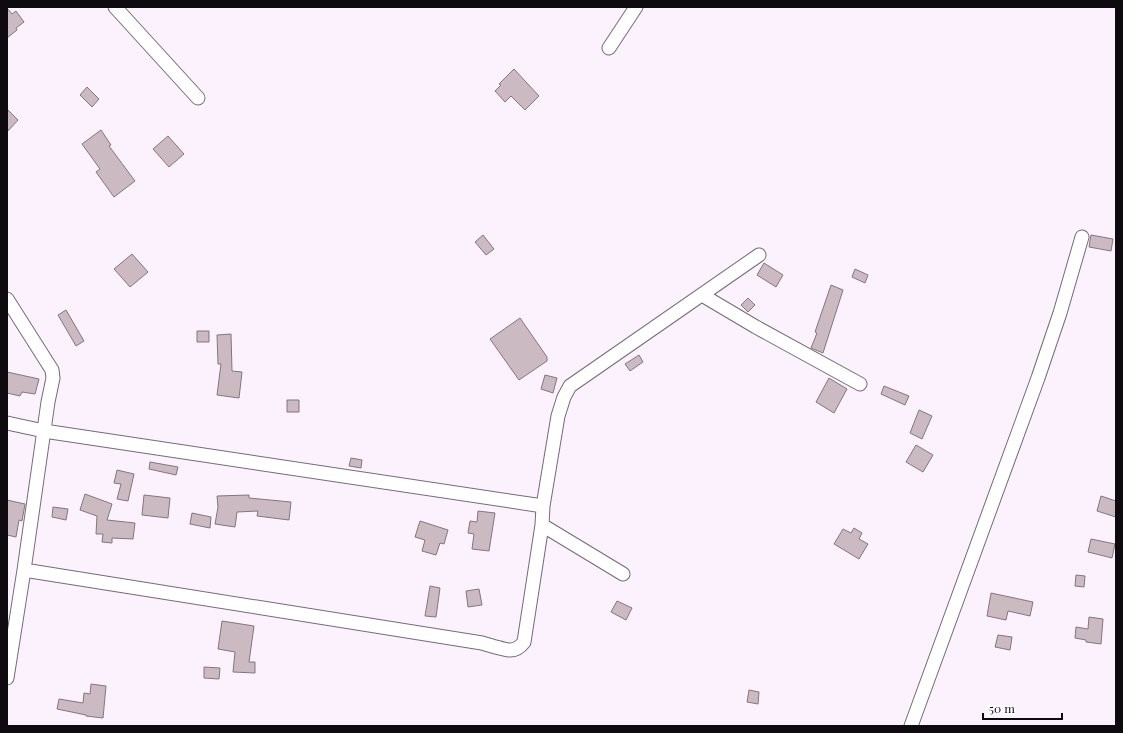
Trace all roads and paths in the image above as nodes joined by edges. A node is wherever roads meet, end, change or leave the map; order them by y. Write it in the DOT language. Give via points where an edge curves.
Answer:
graph roads {
  1 [pos="115,7"];
  2 [pos="636,7"];
  3 [pos="609,48"];
  4 [pos="198,98"];
  5 [pos="1082,237"];
  6 [pos="759,255"];
  7 [pos="702,295"];
  8 [pos="7,299"];
  9 [pos="860,384"];
  10 [pos="7,423"];
  11 [pos="44,431"];
  12 [pos="544,506"];
  13 [pos="542,525"];
  14 [pos="24,570"];
  15 [pos="623,574"];
  16 [pos="7,678"];
  17 [pos="912,726"];
  1 -- 4 [label="street"];
  2 -- 3 [label="street"];
  5 -- 17 [label="street" via="1038,378"];
  6 -- 7 [label="street"];
  7 -- 9 [label="street"];
  7 -- 12 [label="street" via="570,386 558,416"];
  8 -- 11 [label="street" via="52,370 53,378"];
  10 -- 11 [label="street"];
  11 -- 12 [label="street"];
  11 -- 14 [label="street"];
  12 -- 13 [label="street"];
  13 -- 14 [label="street" via="524,642 520,647 510,650 482,643"];
  13 -- 15 [label="street"];
  14 -- 16 [label="street"];
}
